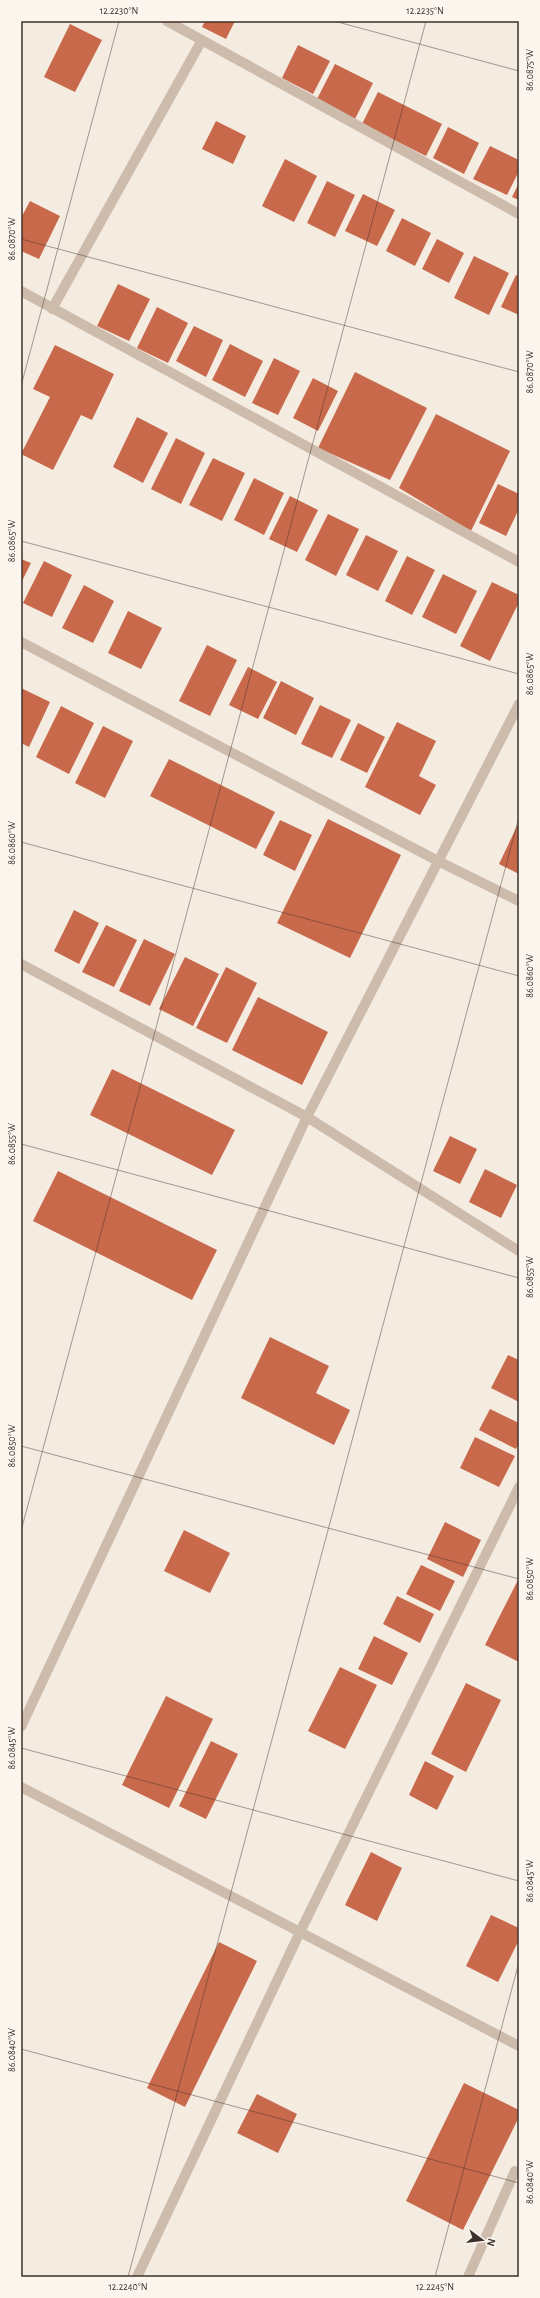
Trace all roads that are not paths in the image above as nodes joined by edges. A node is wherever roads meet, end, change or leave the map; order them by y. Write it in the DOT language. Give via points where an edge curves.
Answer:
graph roads {
  1 [pos="167,21"];
  2 [pos="202,40"];
  3 [pos="519,214"];
  4 [pos="21,291"];
  5 [pos="52,309"];
  6 [pos="519,562"];
  7 [pos="21,642"];
  8 [pos="519,704"];
  9 [pos="440,862"];
  10 [pos="519,901"];
  11 [pos="21,964"];
  12 [pos="307,1117"];
  13 [pos="519,1251"];
  14 [pos="519,1487"];
  15 [pos="21,1727"];
  16 [pos="21,1787"];
  17 [pos="300,1932"];
  18 [pos="519,2046"];
  19 [pos="515,2171"];
  20 [pos="137,2277"];
  21 [pos="468,2277"];
  1 -- 2 [label="street"];
  2 -- 3 [label="street"];
  2 -- 5 [label="street"];
  4 -- 5 [label="street"];
  5 -- 6 [label="street"];
  7 -- 9 [label="street"];
  8 -- 9 [label="street"];
  9 -- 10 [label="street"];
  9 -- 12 [label="street"];
  11 -- 12 [label="street"];
  12 -- 13 [label="street"];
  12 -- 15 [label="street"];
  14 -- 17 [label="street"];
  16 -- 17 [label="street"];
  17 -- 18 [label="street"];
  17 -- 20 [label="street"];
  19 -- 21 [label="street"];
}
